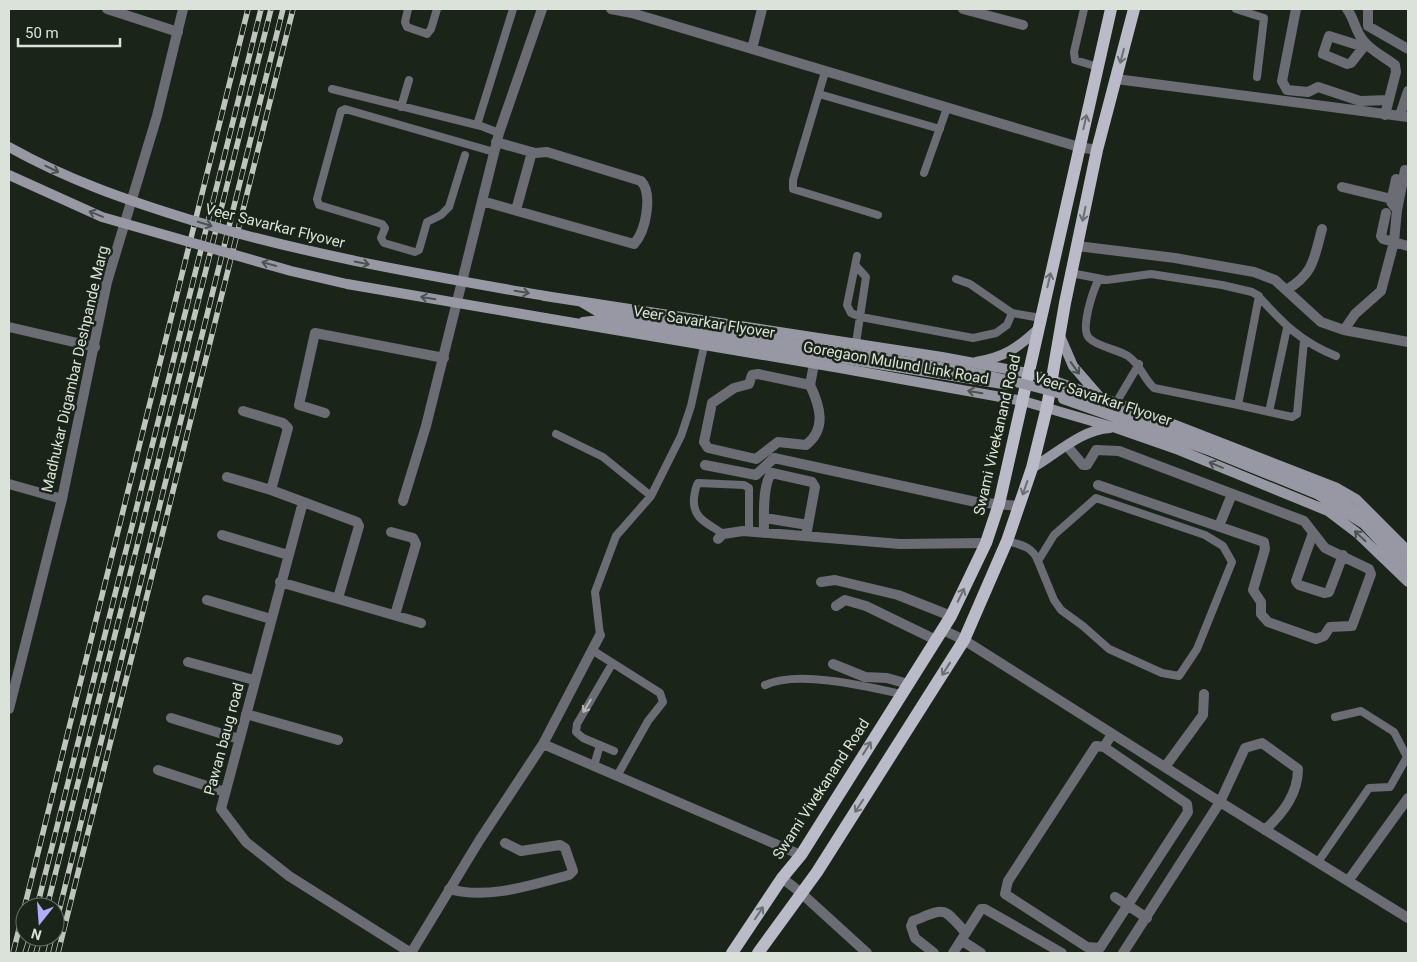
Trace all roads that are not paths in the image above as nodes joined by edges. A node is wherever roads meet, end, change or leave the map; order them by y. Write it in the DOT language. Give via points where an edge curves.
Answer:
graph roads {
  1 [pos="107,9"];
  2 [pos="184,9"];
  3 [pos="408,9"];
  4 [pos="437,9"];
  5 [pos="513,9"];
  6 [pos="542,9"];
  7 [pos="611,9"];
  8 [pos="762,9"];
  9 [pos="963,9"];
  10 [pos="1084,9"];
  11 [pos="1111,9"];
  12 [pos="1134,9"];
  13 [pos="1236,9"];
  14 [pos="1296,9"];
  15 [pos="1347,9"];
  16 [pos="1368,9"];
  17 [pos="632,11"];
  18 [pos="1023,25"];
  19 [pos="178,32"];
  20 [pos="752,49"];
  21 [pos="1408,49"];
  22 [pos="1098,67"];
  23 [pos="825,72"];
  24 [pos="1257,77"];
  25 [pos="1116,79"];
  26 [pos="409,80"];
  27 [pos="332,89"];
  28 [pos="1408,91"];
  29 [pos="819,94"];
  30 [pos="1389,100"];
  31 [pos="401,107"];
  32 [pos="947,108"];
  33 [pos="1385,116"];
  34 [pos="1404,116"];
  35 [pos="477,126"];
  36 [pos="940,129"];
  37 [pos="496,142"];
  38 [pos="9,147"];
  39 [pos="1079,147"];
  40 [pos="1097,150"];
  41 [pos="532,152"];
  42 [pos="465,155"];
  43 [pos="1406,170"];
  44 [pos="924,173"];
  45 [pos="9,175"];
  46 [pos="1396,179"];
  47 [pos="1342,186"];
  48 [pos="482,201"];
  49 [pos="1399,203"];
  50 [pos="516,210"];
  51 [pos="1386,213"];
  52 [pos="878,215"];
  53 [pos="1322,229"];
  54 [pos="1394,242"];
  55 [pos="1077,246"];
  56 [pos="1408,246"];
  57 [pos="857,256"];
  58 [pos="856,266"];
  59 [pos="1071,273"];
  60 [pos="956,279"];
  61 [pos="1099,279"];
  62 [pos="1286,290"];
  63 [pos="545,296"];
  64 [pos="1258,297"];
  65 [pos="581,302"];
  66 [pos="1012,313"];
  67 [pos="861,317"];
  68 [pos="579,323"];
  69 [pos="1040,323"];
  70 [pos="9,327"];
  71 [pos="1287,328"];
  72 [pos="1344,330"];
  73 [pos="1059,335"];
  74 [pos="1304,341"];
  75 [pos="1408,342"];
  76 [pos="856,343"];
  77 [pos="704,346"];
  78 [pos="95,347"];
  79 [pos="1336,356"];
  80 [pos="942,357"];
  81 [pos="444,358"];
  82 [pos="814,364"];
  83 [pos="1139,364"];
  84 [pos="1028,374"];
  85 [pos="1052,380"];
  86 [pos="810,385"];
  87 [pos="1099,397"];
  88 [pos="1023,401"];
  89 [pos="1116,403"];
  90 [pos="1238,405"];
  91 [pos="1047,408"];
  92 [pos="243,411"];
  93 [pos="1269,412"];
  94 [pos="324,413"];
  95 [pos="1116,428"];
  96 [pos="556,434"];
  97 [pos="1067,446"];
  98 [pos="705,465"];
  99 [pos="1032,468"];
  100 [pos="227,478"];
  101 [pos="9,484"];
  102 [pos="1098,485"];
  103 [pos="271,490"];
  104 [pos="1232,494"];
  105 [pos="651,496"];
  106 [pos="62,499"];
  107 [pos="403,501"];
  108 [pos="303,502"];
  109 [pos="1000,504"];
  110 [pos="1019,506"];
  111 [pos="765,518"];
  112 [pos="808,525"];
  113 [pos="1219,526"];
  114 [pos="391,532"];
  115 [pos="749,532"];
  116 [pos="1313,533"];
  117 [pos="764,534"];
  118 [pos="222,535"];
  119 [pos="806,536"];
  120 [pos="721,537"];
  121 [pos="1007,541"];
  122 [pos="986,543"];
  123 [pos="1408,551"];
  124 [pos="288,555"];
  125 [pos="1343,555"];
  126 [pos="1408,560"];
  127 [pos="1038,561"];
  128 [pos="1408,571"];
  129 [pos="280,582"];
  130 [pos="821,582"];
  131 [pos="1408,582"];
  132 [pos="338,598"];
  133 [pos="207,600"];
  134 [pos="836,606"];
  135 [pos="395,615"];
  136 [pos="951,616"];
  137 [pos="271,619"];
  138 [pos="422,622"];
  139 [pos="600,635"];
  140 [pos="939,635"];
  141 [pos="964,640"];
  142 [pos="592,650"];
  143 [pos="188,662"];
  144 [pos="612,664"];
  145 [pos="834,664"];
  146 [pos="254,680"];
  147 [pos="765,685"];
  148 [pos="904,689"];
  149 [pos="1204,694"];
  150 [pos="9,709"];
  151 [pos="246,714"];
  152 [pos="1335,717"];
  153 [pos="171,718"];
  154 [pos="1112,734"];
  155 [pos="239,738"];
  156 [pos="338,740"];
  157 [pos="543,744"];
  158 [pos="600,745"];
  159 [pos="614,751"];
  160 [pos="1104,752"];
  161 [pos="594,766"];
  162 [pos="1165,767"];
  163 [pos="158,770"];
  164 [pos="618,776"];
  165 [pos="225,792"];
  166 [pos="1408,798"];
  167 [pos="1220,802"];
  168 [pos="1265,830"];
  169 [pos="505,843"];
  170 [pos="801,855"];
  171 [pos="1318,862"];
  172 [pos="782,878"];
  173 [pos="1348,881"];
  174 [pos="449,889"];
  175 [pos="800,892"];
  176 [pos="1115,897"];
  177 [pos="1128,906"];
  178 [pos="1147,918"];
  179 [pos="1408,918"];
  180 [pos="964,936"];
  181 [pos="411,953"];
  182 [pos="732,953"];
  183 [pos="758,953"];
  184 [pos="867,953"];
  185 [pos="934,953"];
  186 [pos="953,953"];
  187 [pos="981,953"];
  188 [pos="1062,953"];
  189 [pos="1123,953"];
  1 -- 19 [label="street"];
  2 -- 19 [label="street, Madhukar Digambar Deshpande Marg"];
  3 -- 4 [label="lane" via="407,27 427,34"];
  5 -- 35 [label="lane"];
  6 -- 37 [label="street"];
  7 -- 17 [label="street"];
  8 -- 20 [label="street"];
  9 -- 18 [label="street"];
  10 -- 22 [label="lane" via="1075,60"];
  11 -- 22 [label="main road, Swami Vivekanand Road"];
  12 -- 25 [label="main road, one-way"];
  13 -- 24 [label="lane" via="1264,18"];
  14 -- 30 [label="street" via="1282,81 1287,90 1308,92 1318,87 1360,101"];
  15 -- 30 [label="street" via="1355,19 1365,45 1395,65"];
  16 -- 21 [label="street" via="1368,26"];
  17 -- 20 [label="street"];
  19 -- 78 [label="street, Madhukar Digambar Deshpande Marg" via="157,116 107,282"];
  20 -- 23 [label="street"];
  39 -- 22 [label="main road, Swami Vivekanand Road, one-way"];
  23 -- 29 [label="lane"];
  23 -- 32 [label="street"];
  25 -- 33 [label="street"];
  25 -- 40 [label="main road"];
  26 -- 31 [label="lane"];
  27 -- 31 [label="lane"];
  28 -- 34 [label="street"];
  29 -- 36 [label="lane"];
  29 -- 52 [label="lane" via="793,190"];
  30 -- 33 [label="street"];
  31 -- 35 [label="lane"];
  32 -- 36 [label="lane"];
  32 -- 39 [label="street"];
  33 -- 34 [label="street"];
  35 -- 37 [label="lane"];
  36 -- 44 [label="lane"];
  37 -- 41 [label="street"];
  37 -- 42 [label="lane" via="345,109 341,111 317,200 319,205 382,224 385,228 381,238 384,243 415,252 419,250 427,222 448,207"];
  37 -- 48 [label="street"];
  38 -- 63 [label="main road, Veer Savarkar Flyover, one-way, bridge" via="80,183 252,238 354,262"];
  39 -- 40 [label="street"];
  69 -- 39 [label="main road, Swami Vivekanand Road, one-way"];
  40 -- 55 [label="main road, one-way"];
  41 -- 50 [label="street"];
  41 -- 50 [label="street" via="547,152 641,181 647,188 648,204 639,238 634,244"];
  43 -- 49 [label="street"];
  68 -- 45 [label="main road, Goregaon Mulund Link Road, one-way, bridge" via="347,284 291,271 102,217"];
  46 -- 49 [label="street"];
  47 -- 49 [label="street"];
  48 -- 50 [label="street"];
  48 -- 81 [label="street"];
  49 -- 54 [label="street"];
  51 -- 54 [label="street" via="1381,236"];
  53 -- 62 [label="street" via="1310,270"];
  54 -- 56 [label="street"];
  54 -- 72 [label="street" via="1381,291 1355,314"];
  55 -- 59 [label="main road"];
  55 -- 62 [label="street" via="1176,258 1254,272 1275,280"];
  57 -- 58 [label="lane"];
  58 -- 67 [label="lane" via="866,276"];
  58 -- 67 [label="lane" via="847,305 851,313"];
  59 -- 61 [label="lane"];
  59 -- 73 [label="main road"];
  60 -- 66 [label="lane" via="970,284"];
  61 -- 64 [label="lane" via="1151,274 1222,285 1252,292"];
  61 -- 83 [label="lane" via="1090,300 1086,333 1090,339 1127,355"];
  62 -- 72 [label="street" via="1321,322"];
  63 -- 65 [label="main road, Goregaon Mulund Link Road"];
  64 -- 71 [label="lane"];
  64 -- 90 [label="lane"];
  65 -- 76 [label="main road, Goregaon Mulund Link Road"];
  65 -- 126 [label="main road, Veer Savarkar Flyover, bridge" via="600,313 1018,380 1078,397 1186,435 1323,490 1358,512"];
  66 -- 67 [label="lane" via="1007,325 996,333 973,338"];
  66 -- 69 [label="lane"];
  67 -- 76 [label="lane"];
  68 -- 77 [label="main road, Goregaon Mulund Link Road"];
  68 -- 128 [label="main road, Veer Savarkar Flyover, bridge" via="600,320 1002,384 1064,400 1202,448 1317,494 1364,524"];
  69 -- 80 [label="main road" via="1020,347 1002,356 976,362"];
  69 -- 84 [label="main road, Swami Vivekanand Road"];
  70 -- 78 [label="street"];
  71 -- 74 [label="lane"];
  71 -- 93 [label="lane"];
  72 -- 75 [label="street"];
  73 -- 85 [label="main road"];
  73 -- 87 [label="main road, one-way" via="1073,366"];
  74 -- 79 [label="lane"];
  74 -- 93 [label="lane" via="1297,414 1292,417"];
  76 -- 80 [label="main road, Goregaon Mulund Link Road"];
  77 -- 82 [label="main road, Goregaon Mulund Link Road"];
  77 -- 105 [label="lane" via="682,436"];
  78 -- 106 [label="street, Madhukar Digambar Deshpande Marg"];
  80 -- 84 [label="main road, Goregaon Mulund Link Road"];
  81 -- 94 [label="street" via="316,333 299,406"];
  81 -- 107 [label="street"];
  82 -- 86 [label="street"];
  88 -- 82 [label="main road, Goregaon Mulund Link Road, one-way"];
  83 -- 89 [label="lane"];
  83 -- 90 [label="lane" via="1154,388"];
  84 -- 85 [label="main road, Goregaon Mulund Link Road"];
  84 -- 88 [label="main road, Swami Vivekanand Road"];
  85 -- 87 [label="main road, Goregaon Mulund Link Road"];
  85 -- 91 [label="main road"];
  86 -- 86 [label="street" via="758,374 752,376 749,384 734,388 712,403 704,442 708,448 756,459 778,442 806,446 814,439 821,411"];
  87 -- 89 [label="main road, Goregaon Mulund Link Road"];
  88 -- 91 [label="main road, Goregaon Mulund Link Road"];
  88 -- 109 [label="main road, Swami Vivekanand Road"];
  89 -- 123 [label="main road, Goregaon Mulund Link Road" via="1337,488 1356,499"];
  90 -- 93 [label="lane"];
  91 -- 95 [label="main road, Goregaon Mulund Link Road"];
  91 -- 99 [label="main road"];
  92 -- 103 [label="street" via="283,423 288,428"];
  95 -- 97 [label="main road" via="1099,429"];
  131 -- 95 [label="main road, Goregaon Mulund Link Road, one-way" via="1358,533 1328,511"];
  96 -- 105 [label="lane" via="604,457"];
  97 -- 99 [label="main road"];
  97 -- 104 [label="street" via="1083,465 1087,465 1096,450 1119,451"];
  98 -- 109 [label="street" via="756,475 774,458 976,502"];
  99 -- 110 [label="main road, one-way"];
  100 -- 103 [label="street"];
  101 -- 106 [label="street"];
  102 -- 113 [label="street"];
  103 -- 108 [label="street"];
  104 -- 113 [label="street"];
  104 -- 116 [label="street" via="1304,521"];
  105 -- 139 [label="lane" via="616,536 595,592"];
  106 -- 150 [label="street, Madhukar Digambar Deshpande Marg"];
  108 -- 124 [label="street, Pawan baug road"];
  108 -- 132 [label="street" via="357,522"];
  109 -- 110 [label="street"];
  109 -- 122 [label="main road, Swami Vivekanand Road"];
  110 -- 121 [label="main road"];
  111 -- 112 [label="street"];
  111 -- 112 [label="street" via="768,477 772,473 812,482 815,487"];
  111 -- 117 [label="street"];
  112 -- 119 [label="street"];
  113 -- 125 [label="street" via="1264,542 1265,549 1252,590 1261,602 1261,614 1268,622 1316,639 1324,636 1330,627 1352,626 1371,574 1369,569"];
  114 -- 135 [label="street" via="412,538 416,544"];
  115 -- 117 [label="street"];
  115 -- 120 [label="street"];
  115 -- 120 [label="lane" via="749,488 698,483 693,510"];
  116 -- 125 [label="street" via="1325,548"];
  116 -- 125 [label="street" via="1296,581 1299,585 1329,592"];
  117 -- 119 [label="street"];
  118 -- 124 [label="street"];
  119 -- 122 [label="street" via="900,544"];
  121 -- 127 [label="lane" via="1028,547"];
  121 -- 141 [label="main road"];
  136 -- 122 [label="main road, Swami Vivekanand Road, one-way"];
  124 -- 129 [label="street, Pawan baug road"];
  127 -- 127 [label="lane" via="1061,610 1109,649 1162,673 1179,676 1198,649 1232,562 1222,546 1205,535 1096,498 1054,535"];
  129 -- 132 [label="street"];
  129 -- 137 [label="street, Pawan baug road"];
  130 -- 136 [label="street" via="835,580 898,595"];
  132 -- 135 [label="street"];
  133 -- 137 [label="street"];
  134 -- 140 [label="street" via="845,600"];
  135 -- 138 [label="street"];
  136 -- 140 [label="main road, Swami Vivekanand Road"];
  137 -- 146 [label="street, Pawan baug road"];
  139 -- 142 [label="street"];
  140 -- 141 [label="street"];
  140 -- 148 [label="main road, Swami Vivekanand Road"];
  141 -- 154 [label="street"];
  141 -- 175 [label="main road, one-way" via="817,872"];
  142 -- 144 [label="lane"];
  142 -- 157 [label="street"];
  143 -- 146 [label="street"];
  144 -- 158 [label="lane, one-way" via="577,724 576,732"];
  144 -- 164 [label="lane" via="660,693 663,702 648,721"];
  145 -- 148 [label="street" via="865,677 879,677"];
  146 -- 151 [label="street, Pawan baug road"];
  147 -- 148 [label="lane" via="775,680 795,678"];
  170 -- 148 [label="main road, Swami Vivekanand Road, one-way"];
  149 -- 162 [label="street" via="1203,715"];
  151 -- 155 [label="street, Pawan baug road"];
  151 -- 156 [label="street"];
  152 -- 171 [label="lane" via="1361,711 1394,732 1408,757 1390,787 1368,788"];
  153 -- 155 [label="street"];
  154 -- 160 [label="street"];
  154 -- 162 [label="street"];
  155 -- 165 [label="street, Pawan baug road"];
  157 -- 161 [label="street"];
  157 -- 174 [label="street"];
  158 -- 159 [label="lane"];
  158 -- 161 [label="lane"];
  160 -- 177 [label="street" via="1186,804 1188,812"];
  160 -- 177 [label="street" via="1096,746 1008,882 1005,894 1087,947 1100,948"];
  161 -- 164 [label="street"];
  162 -- 167 [label="street"];
  163 -- 165 [label="street"];
  164 -- 170 [label="street"];
  165 -- 181 [label="street, Pawan baug road" via="221,810 246,842 289,876"];
  166 -- 173 [label="street"];
  167 -- 168 [label="street"];
  167 -- 168 [label="street" via="1245,748 1262,743 1298,769 1298,784 1286,807"];
  167 -- 178 [label="street"];
  168 -- 171 [label="street"];
  169 -- 174 [label="street" via="521,851 560,845 565,848 573,871 569,875 514,890 473,893"];
  170 -- 172 [label="main road, Swami Vivekanand Road"];
  171 -- 173 [label="street"];
  172 -- 175 [label="street"];
  182 -- 172 [label="main road, Swami Vivekanand Road, one-way"];
  173 -- 179 [label="street"];
  174 -- 181 [label="street"];
  175 -- 183 [label="main road"];
  175 -- 184 [label="street"];
  176 -- 177 [label="street"];
  177 -- 178 [label="street"];
  178 -- 189 [label="street"];
  180 -- 185 [label="street" via="948,912 940,910 913,921 911,926 915,938"];
  180 -- 186 [label="street"];
  180 -- 187 [label="street"];
  180 -- 188 [label="street" via="981,909 986,909"];
}
